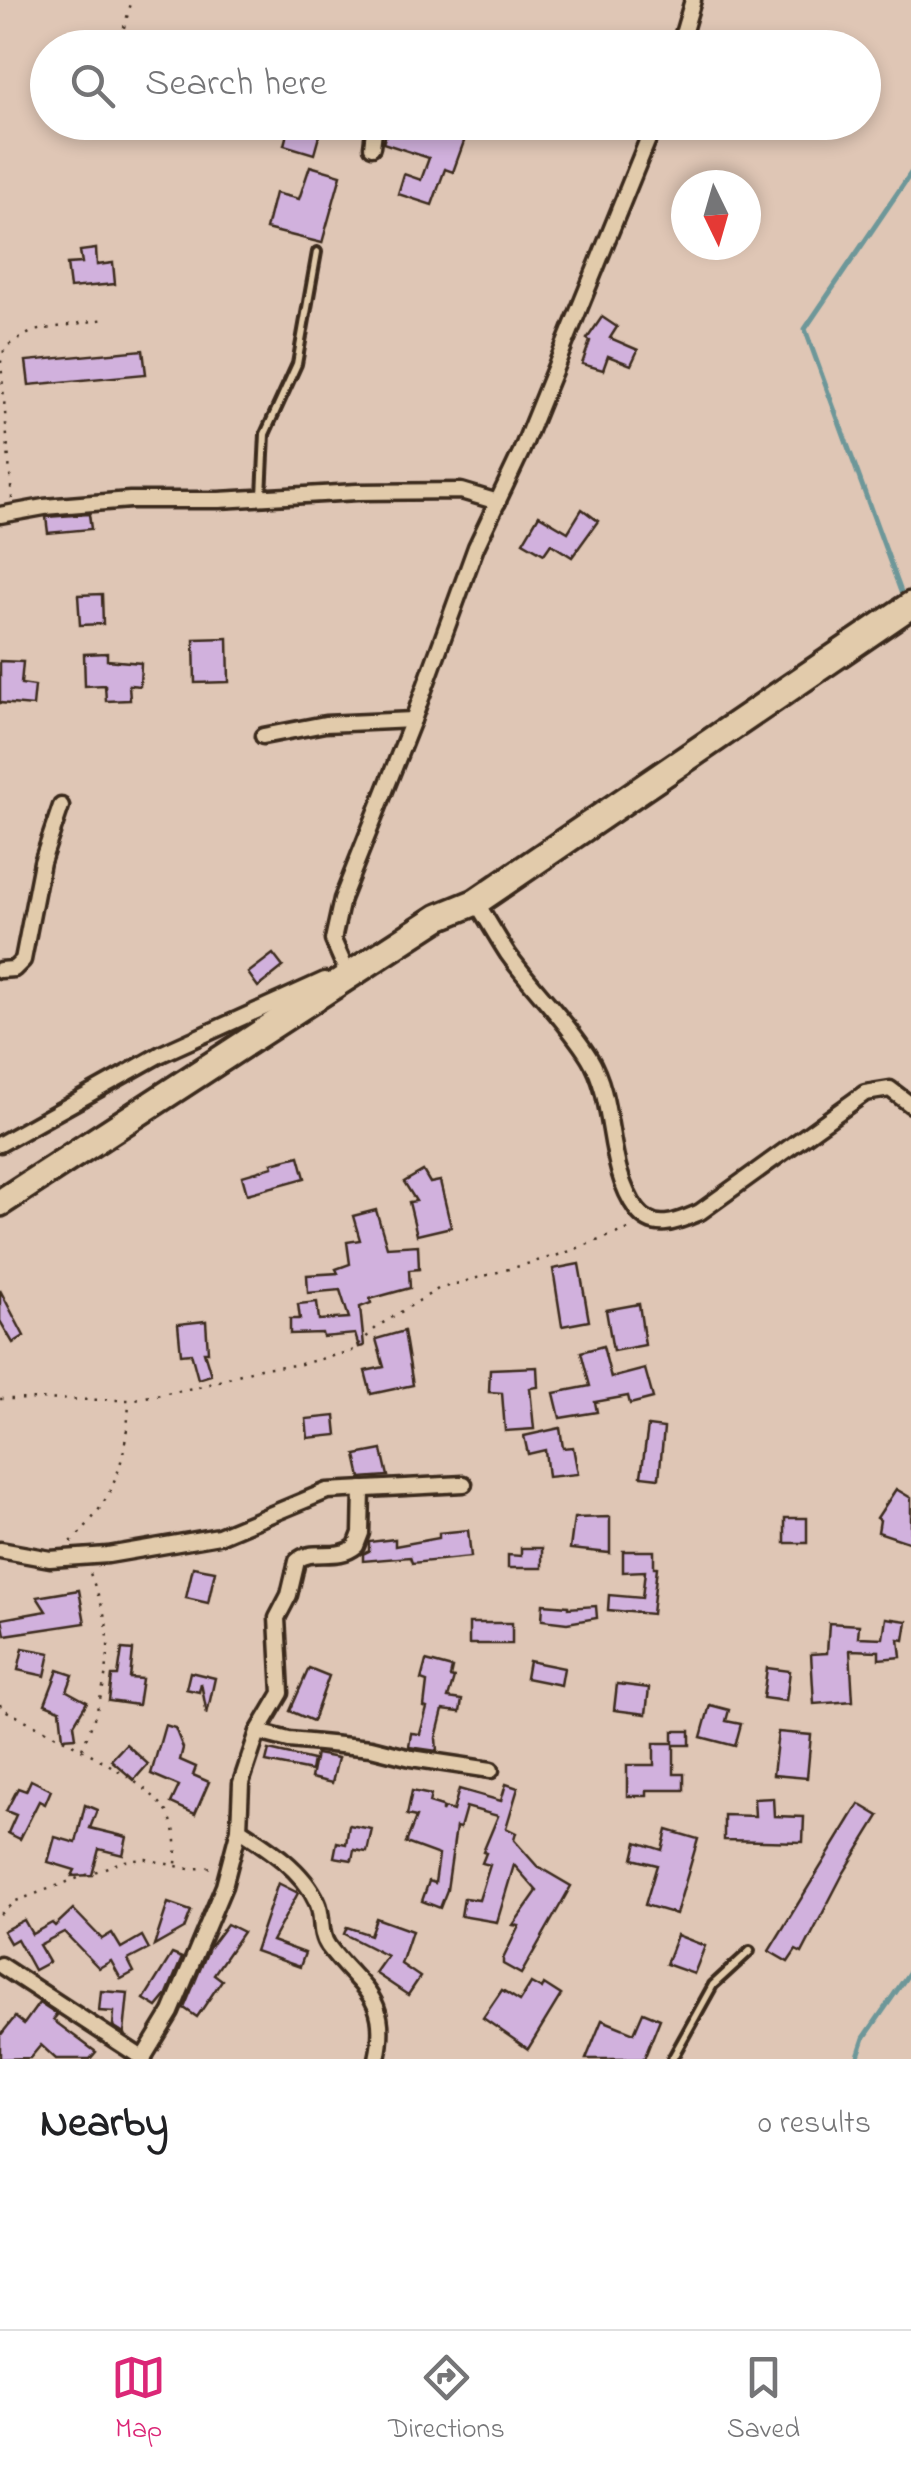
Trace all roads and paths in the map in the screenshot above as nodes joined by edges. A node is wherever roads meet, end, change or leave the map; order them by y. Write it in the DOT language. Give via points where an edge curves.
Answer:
graph roads {
  1 [pos="132,0"];
  2 [pos="692,0"];
  3 [pos="123,30"];
  4 [pos="683,30"];
  5 [pos="373,140"];
  6 [pos="648,140"];
  7 [pos="372,147"];
  8 [pos="317,252"];
  9 [pos="105,319"];
  10 [pos="262,497"];
  11 [pos="498,502"];
  12 [pos="7,514"];
  13 [pos="911,604"];
  14 [pos="413,720"];
  15 [pos="263,736"];
  16 [pos="61,806"];
  17 [pos="476,902"];
  18 [pos="0,970"];
  19 [pos="347,975"];
  20 [pos="911,1105"];
  21 [pos="0,1144"];
  22 [pos="0,1203"];
  23 [pos="650,1221"];
  24 [pos="0,1399"];
  25 [pos="130,1400"];
  26 [pos="464,1484"];
  27 [pos="362,1489"];
  28 [pos="0,1550"];
  29 [pos="85,1557"];
  30 [pos="50,1559"];
  31 [pos="0,1704"];
  32 [pos="258,1732"];
  33 [pos="82,1748"];
  34 [pos="491,1770"];
  35 [pos="239,1828"];
  36 [pos="230,1865"];
  37 [pos="176,1866"];
  38 [pos="0,1914"];
  39 [pos="750,1952"];
  40 [pos="0,1965"];
  41 [pos="144,2059"];
  42 [pos="377,2059"];
  43 [pos="672,2059"];
  1 -- 3 [label="path"];
  2 -- 4 [label="street"];
  5 -- 7 [label="street"];
  6 -- 11 [label="street"];
  8 -- 10 [label="lane" via="298,364 265,434"];
  9 -- 12 [label="path" via="33,331 5,347 0,362"];
  10 -- 11 [label="street" via="461,491"];
  10 -- 12 [label="street" via="130,500"];
  11 -- 14 [label="street"];
  13 -- 17 [label="highway"];
  14 -- 15 [label="street" via="325,724"];
  14 -- 19 [label="street" via="333,929"];
  16 -- 18 [label="street" via="42,862 23,960"];
  17 -- 19 [label="highway"];
  17 -- 23 [label="street" via="590,1058 626,1186"];
  19 -- 21 [label="street" via="161,1054"];
  19 -- 22 [label="highway"];
  20 -- 23 [label="street" via="890,1090 865,1093 700,1212 675,1223"];
  23 -- 25 [label="path" via="438,1289 378,1326 352,1351"];
  24 -- 25 [label="path"];
  25 -- 30 [label="path" via="118,1477 107,1500"];
  26 -- 27 [label="street"];
  27 -- 29 [label="street" via="327,1490 219,1536"];
  27 -- 32 [label="street" via="356,1546 344,1554 296,1560 277,1618 280,1692"];
  28 -- 30 [label="street"];
  29 -- 30 [label="street"];
  29 -- 33 [label="path" via="106,1621 108,1654 99,1706"];
  31 -- 33 [label="path"];
  32 -- 34 [label="street"];
  32 -- 35 [label="street" via="240,1783"];
  33 -- 37 [label="path" via="164,1808 177,1841"];
  35 -- 36 [label="street"];
  35 -- 42 [label="street" via="278,1856 316,1898 328,1947 370,1992 381,2024"];
  36 -- 37 [label="path"];
  36 -- 41 [label="street"];
  37 -- 38 [label="path" via="124,1861 16,1901"];
  39 -- 43 [label="lane" via="713,1984"];
  40 -- 41 [label="street"];
}
